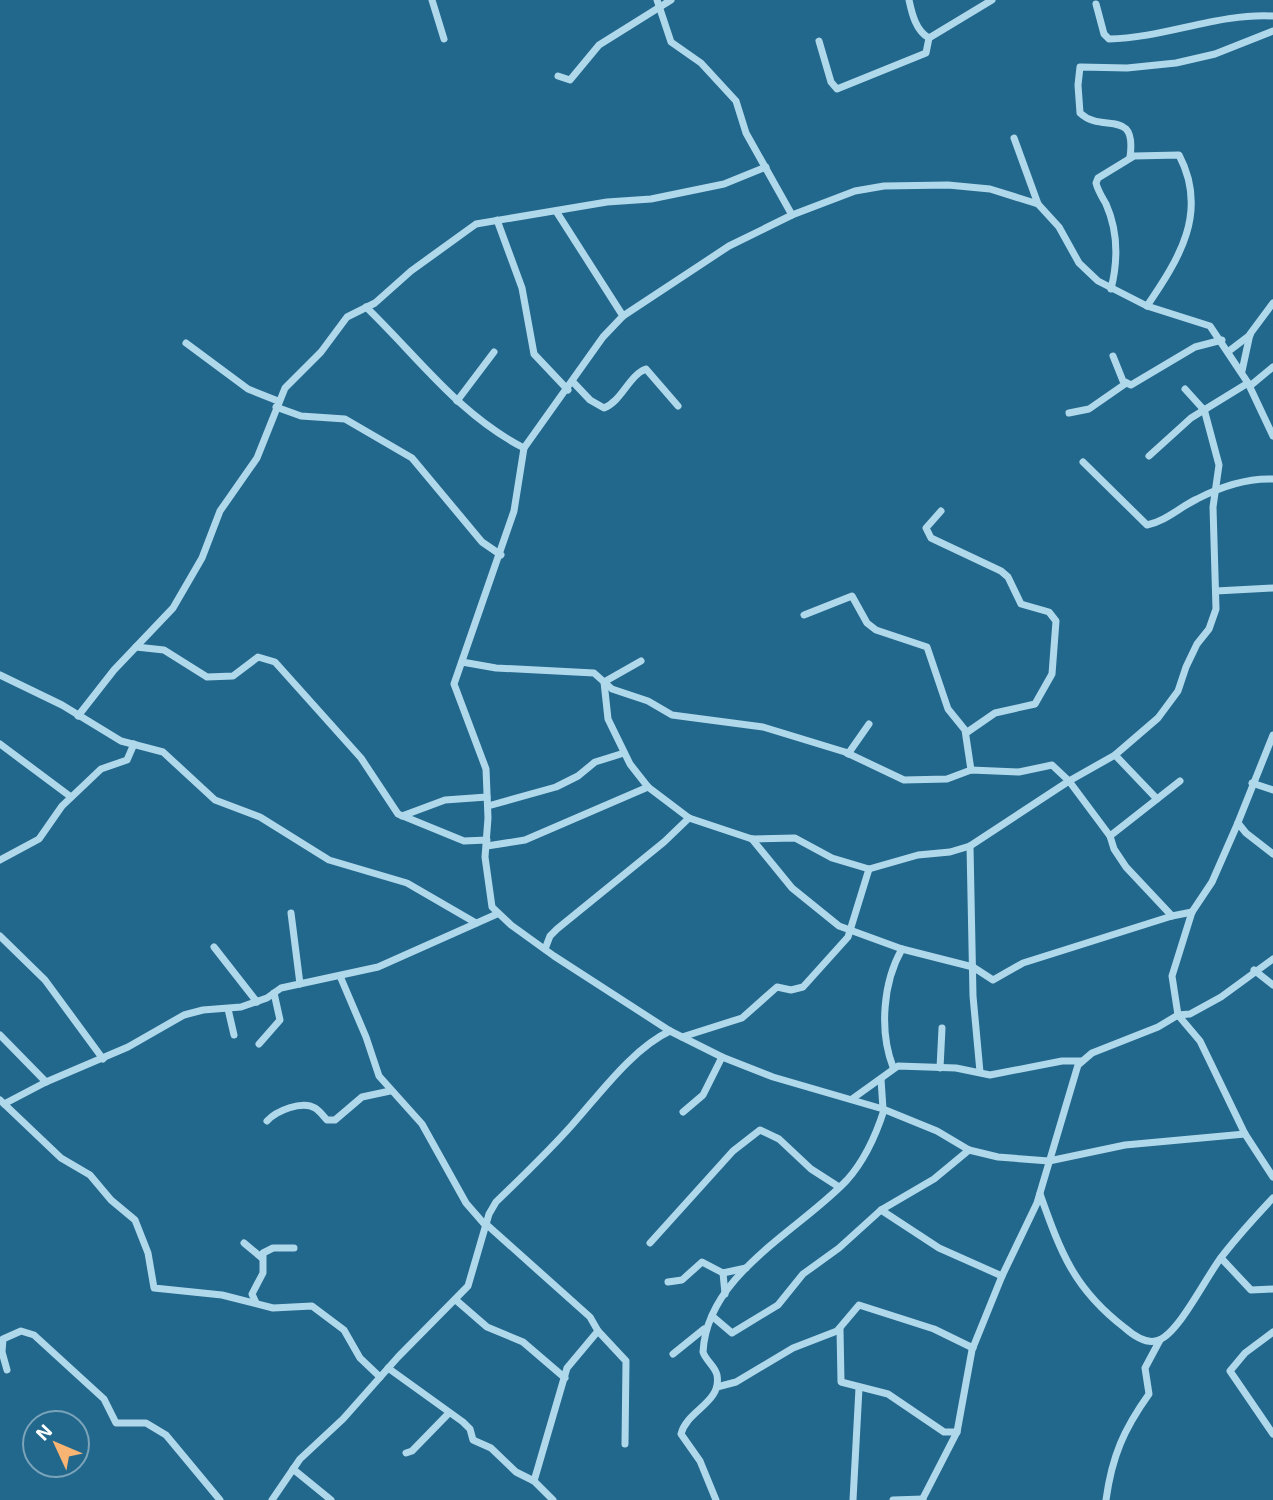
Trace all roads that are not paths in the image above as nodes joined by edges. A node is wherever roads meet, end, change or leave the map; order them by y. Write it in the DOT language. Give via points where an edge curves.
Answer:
graph roads {
  1 [pos="432,0"];
  2 [pos="671,0"];
  3 [pos="909,0"];
  4 [pos="992,0"];
  5 [pos="658,3"];
  6 [pos="1096,4"];
  7 [pos="1273,16"];
  8 [pos="1273,31"];
  9 [pos="929,38"];
  10 [pos="444,39"];
  11 [pos="819,41"];
  12 [pos="558,76"];
  13 [pos="1014,138"];
  14 [pos="1130,157"];
  15 [pos="766,167"];
  16 [pos="1038,204"];
  17 [pos="555,211"];
  18 [pos="792,215"];
  19 [pos="497,220"];
  20 [pos="1111,289"];
  21 [pos="1273,303"];
  22 [pos="1147,306"];
  23 [pos="366,307"];
  24 [pos="623,316"];
  25 [pos="1250,334"];
  26 [pos="1222,340"];
  27 [pos="186,343"];
  28 [pos="1229,351"];
  29 [pos="494,352"];
  30 [pos="1113,356"];
  31 [pos="1273,367"];
  32 [pos="1242,372"];
  33 [pos="573,382"];
  34 [pos="1125,384"];
  35 [pos="1249,384"];
  36 [pos="1185,389"];
  37 [pos="568,390"];
  38 [pos="457,401"];
  39 [pos="277,404"];
  40 [pos="678,406"];
  41 [pos="1204,410"];
  42 [pos="1069,413"];
  43 [pos="1273,436"];
  44 [pos="524,448"];
  45 [pos="1149,456"];
  46 [pos="1083,462"];
  47 [pos="1273,479"];
  48 [pos="1216,491"];
  49 [pos="941,511"];
  50 [pos="501,555"];
  51 [pos="1273,588"];
  52 [pos="1216,591"];
  53 [pos="804,615"];
  54 [pos="136,647"];
  55 [pos="640,661"];
  56 [pos="462,662"];
  57 [pos="0,675"];
  58 [pos="604,682"];
  59 [pos="78,716"];
  60 [pos="869,723"];
  61 [pos="966,733"];
  62 [pos="1273,735"];
  63 [pos="0,744"];
  64 [pos="134,744"];
  65 [pos="624,752"];
  66 [pos="848,754"];
  67 [pos="1115,755"];
  68 [pos="971,770"];
  69 [pos="1069,780"];
  70 [pos="1180,781"];
  71 [pos="1252,783"];
  72 [pos="648,787"];
  73 [pos="1273,790"];
  74 [pos="71,797"];
  75 [pos="1157,799"];
  76 [pos="487,801"];
  77 [pos="402,816"];
  78 [pos="689,818"];
  79 [pos="1238,823"];
  80 [pos="1110,836"];
  81 [pos="752,839"];
  82 [pos="487,843"];
  83 [pos="970,846"];
  84 [pos="1273,854"];
  85 [pos="0,860"];
  86 [pos="869,869"];
  87 [pos="1192,912"];
  88 [pos="291,913"];
  89 [pos="497,914"];
  90 [pos="1172,916"];
  91 [pos="476,923"];
  92 [pos="850,931"];
  93 [pos="0,936"];
  94 [pos="214,947"];
  95 [pos="545,949"];
  96 [pos="902,949"];
  97 [pos="1273,959"];
  98 [pos="973,967"];
  99 [pos="1254,970"];
  100 [pos="340,976"];
  101 [pos="993,980"];
  102 [pos="300,984"];
  103 [pos="1273,985"];
  104 [pos="973,988"];
  105 [pos="274,993"];
  106 [pos="257,1002"];
  107 [pos="228,1009"];
  108 [pos="1178,1015"];
  109 [pos="942,1028"];
  110 [pos="670,1031"];
  111 [pos="0,1035"];
  112 [pos="234,1035"];
  113 [pos="681,1037"];
  114 [pos="259,1044"];
  115 [pos="722,1057"];
  116 [pos="103,1059"];
  117 [pos="1082,1061"];
  118 [pos="893,1067"];
  119 [pos="940,1068"];
  120 [pos="980,1072"];
  121 [pos="881,1079"];
  122 [pos="46,1082"];
  123 [pos="390,1091"];
  124 [pos="852,1099"];
  125 [pos="2,1102"];
  126 [pos="883,1109"];
  127 [pos="683,1112"];
  128 [pos="267,1121"];
  129 [pos="1245,1134"];
  130 [pos="969,1150"];
  131 [pos="1049,1161"];
  132 [pos="1273,1177"];
  133 [pos="839,1187"];
  134 [pos="1040,1194"];
  135 [pos="1273,1198"];
  136 [pos="881,1210"];
  137 [pos="486,1225"];
  138 [pos="244,1243"];
  139 [pos="650,1243"];
  140 [pos="294,1248"];
  141 [pos="261,1258"];
  142 [pos="1221,1258"];
  143 [pos="748,1268"];
  144 [pos="723,1273"];
  145 [pos="1002,1276"];
  146 [pos="668,1282"];
  147 [pos="1273,1289"];
  148 [pos="725,1294"];
  149 [pos="457,1301"];
  150 [pos="256,1303"];
  151 [pos="712,1316"];
  152 [pos="707,1326"];
  153 [pos="840,1329"];
  154 [pos="598,1331"];
  155 [pos="1273,1332"];
  156 [pos="1160,1340"];
  157 [pos="973,1348"];
  158 [pos="673,1354"];
  159 [pos="388,1368"];
  160 [pos="7,1370"];
  161 [pos="380,1377"];
  162 [pos="565,1378"];
  163 [pos="717,1387"];
  164 [pos="859,1388"];
  165 [pos="448,1414"];
  166 [pos="957,1432"];
  167 [pos="1273,1434"];
  168 [pos="625,1444"];
  169 [pos="406,1453"];
  170 [pos="537,1468"];
  171 [pos="293,1469"];
  172 [pos="526,1478"];
  173 [pos="534,1481"];
  174 [pos="220,1500"];
  175 [pos="272,1500"];
  176 [pos="331,1500"];
  177 [pos="553,1500"];
  178 [pos="716,1500"];
  179 [pos="853,1500"];
  180 [pos="892,1500"];
  181 [pos="922,1500"];
  182 [pos="1106,1500"];
  1 -- 10 [label="street"];
  2 -- 5 [label="street"];
  3 -- 9 [label="street" via="922,34"];
  4 -- 9 [label="street"];
  5 -- 12 [label="street" via="599,45 570,80"];
  5 -- 15 [label="street" via="671,42 701,63 736,101"];
  6 -- 7 [label="street" via="1109,39 1159,35 1250,15"];
  8 -- 14 [label="street" via="1215,54 1176,63 1080,66 1080,113 1088,120 1128,130"];
  9 -- 11 [label="street" via="926,53 836,89"];
  13 -- 16 [label="street"];
  14 -- 20 [label="street" via="1101,174 1096,183 1115,246"];
  14 -- 22 [label="street" via="1179,155 1192,199 1193,218 1178,255"];
  15 -- 17 [label="street" via="724,184 651,200"];
  15 -- 18 [label="street"];
  16 -- 18 [label="street" via="990,189 884,186 855,191"];
  16 -- 20 [label="street" via="1059,226 1087,273"];
  17 -- 19 [label="street"];
  17 -- 24 [label="street"];
  18 -- 24 [label="street" via="729,246"];
  19 -- 23 [label="street" via="466,230"];
  19 -- 37 [label="street" via="522,288 534,354"];
  20 -- 22 [label="street"];
  21 -- 25 [label="street"];
  22 -- 26 [label="street" via="1201,321"];
  23 -- 38 [label="street"];
  23 -- 39 [label="street" via="340,324 321,352 289,382"];
  24 -- 33 [label="street"];
  25 -- 28 [label="street"];
  25 -- 32 [label="street"];
  26 -- 28 [label="street"];
  26 -- 34 [label="street" via="1195,346 1136,383"];
  27 -- 39 [label="street" via="248,389"];
  28 -- 32 [label="street"];
  29 -- 38 [label="street"];
  30 -- 34 [label="street"];
  31 -- 35 [label="street"];
  32 -- 35 [label="street"];
  33 -- 37 [label="street"];
  33 -- 40 [label="street" via="604,408 646,369"];
  34 -- 42 [label="street" via="1089,409"];
  35 -- 41 [label="street"];
  35 -- 43 [label="street"];
  36 -- 41 [label="street"];
  37 -- 44 [label="street"];
  38 -- 44 [label="street" via="481,423"];
  39 -- 50 [label="street" via="301,416 345,419 412,458 482,542"];
  39 -- 54 [label="street" via="257,458 220,511 182,594"];
  41 -- 45 [label="street"];
  41 -- 48 [label="street" via="1219,465"];
  44 -- 50 [label="street"];
  46 -- 48 [label="street" via="1147,525"];
  47 -- 48 [label="street" via="1259,478"];
  48 -- 52 [label="street"];
  49 -- 61 [label="street" via="926,528 931,538 1008,576 1021,604 1049,612 1056,621 1052,674 1035,704 995,713"];
  50 -- 56 [label="street"];
  51 -- 52 [label="street"];
  52 -- 67 [label="street" via="1214,618 1197,644 1176,696"];
  53 -- 61 [label="street" via="852,596 876,630 927,647 948,709"];
  54 -- 59 [label="street"];
  54 -- 77 [label="street" via="164,650 207,677 233,676 258,657 275,662 361,758"];
  55 -- 58 [label="street"];
  56 -- 58 [label="street" via="496,668 587,671"];
  56 -- 76 [label="street" via="454,684 486,769"];
  57 -- 59 [label="street"];
  58 -- 65 [label="street" via="608,719"];
  58 -- 66 [label="street" via="680,718 763,727"];
  59 -- 64 [label="street"];
  60 -- 66 [label="street"];
  61 -- 68 [label="street"];
  62 -- 71 [label="street"];
  63 -- 74 [label="street"];
  64 -- 74 [label="street" via="128,760 101,769"];
  64 -- 91 [label="street" via="163,752 223,805 260,817 336,863 407,883"];
  65 -- 72 [label="street"];
  65 -- 76 [label="street" via="595,762 556,787"];
  66 -- 68 [label="street" via="904,780 947,779"];
  67 -- 69 [label="street"];
  67 -- 75 [label="street"];
  68 -- 69 [label="street" via="1019,772 1052,765"];
  69 -- 80 [label="street"];
  69 -- 83 [label="street"];
  70 -- 75 [label="street"];
  71 -- 73 [label="street"];
  71 -- 79 [label="street"];
  72 -- 78 [label="street"];
  72 -- 82 [label="street" via="525,840"];
  74 -- 85 [label="street" via="39,839"];
  75 -- 80 [label="street"];
  76 -- 77 [label="street" via="445,800"];
  76 -- 82 [label="street"];
  77 -- 82 [label="street" via="464,841"];
  78 -- 81 [label="street"];
  78 -- 95 [label="street" via="557,929"];
  79 -- 84 [label="street"];
  79 -- 87 [label="street" via="1212,881"];
  80 -- 90 [label="street" via="1126,867"];
  81 -- 86 [label="street" via="795,838 832,858"];
  81 -- 92 [label="street" via="792,888"];
  82 -- 89 [label="street" via="489,900"];
  83 -- 86 [label="street"];
  83 -- 98 [label="street"];
  86 -- 92 [label="street"];
  87 -- 90 [label="street"];
  87 -- 108 [label="street" via="1172,976"];
  88 -- 102 [label="street"];
  89 -- 91 [label="street"];
  89 -- 95 [label="street"];
  90 -- 101 [label="street" via="1023,963"];
  91 -- 100 [label="street" via="378,967"];
  92 -- 96 [label="street"];
  92 -- 113 [label="street" via="803,987 777,986 741,1018"];
  93 -- 116 [label="street" via="45,980"];
  94 -- 106 [label="street"];
  95 -- 110 [label="street"];
  96 -- 98 [label="street"];
  96 -- 118 [label="street" via="887,991 887,1041"];
  97 -- 99 [label="street"];
  98 -- 101 [label="street"];
  98 -- 104 [label="street"];
  99 -- 103 [label="street"];
  99 -- 108 [label="street" via="1230,992 1189,1014"];
  100 -- 102 [label="street"];
  100 -- 123 [label="street" via="375,1067"];
  101 -- 104 [label="street"];
  102 -- 105 [label="street"];
  104 -- 120 [label="street"];
  105 -- 106 [label="street"];
  105 -- 114 [label="street" via="280,1020"];
  106 -- 107 [label="street"];
  107 -- 112 [label="street"];
  107 -- 116 [label="street" via="184,1015"];
  108 -- 117 [label="street"];
  108 -- 129 [label="street" via="1204,1048"];
  109 -- 119 [label="street"];
  110 -- 113 [label="street"];
  110 -- 137 [label="street" via="654,1040 602,1089 496,1202"];
  111 -- 122 [label="street"];
  113 -- 115 [label="street"];
  115 -- 124 [label="street"];
  115 -- 127 [label="street" via="703,1095"];
  116 -- 122 [label="street"];
  117 -- 120 [label="street" via="998,1074"];
  117 -- 131 [label="street" via="1073,1077"];
  118 -- 119 [label="street"];
  118 -- 121 [label="street"];
  119 -- 120 [label="street"];
  121 -- 124 [label="street"];
  121 -- 126 [label="street"];
  122 -- 125 [label="street"];
  123 -- 128 [label="street" via="362,1097 335,1120 304,1105 283,1110"];
  123 -- 137 [label="street" via="422,1124 466,1203"];
  124 -- 126 [label="street"];
  125 -- 150 [label="street" via="61,1158 90,1175 135,1220 148,1253 154,1289 222,1294"];
  126 -- 130 [label="street"];
  126 -- 133 [label="street" via="868,1150"];
  129 -- 131 [label="street" via="1125,1145"];
  129 -- 132 [label="street"];
  130 -- 131 [label="street"];
  130 -- 136 [label="street" via="934,1179"];
  131 -- 134 [label="street"];
  133 -- 139 [label="street" via="779,1139 760,1130 733,1151"];
  133 -- 143 [label="street"];
  134 -- 145 [label="street"];
  134 -- 156 [label="street" via="1062,1256 1084,1291 1134,1335"];
  135 -- 142 [label="street"];
  136 -- 145 [label="street" via="939,1248"];
  136 -- 151 [label="street" via="815,1263 778,1305 753,1322 732,1334"];
  137 -- 149 [label="street" via="468,1286"];
  137 -- 154 [label="street" via="590,1317"];
  138 -- 141 [label="street"];
  140 -- 141 [label="street" via="268,1249"];
  141 -- 150 [label="street" via="262,1273 252,1294"];
  142 -- 147 [label="street" via="1251,1290"];
  142 -- 156 [label="street" via="1195,1299"];
  143 -- 144 [label="street"];
  143 -- 148 [label="street"];
  144 -- 146 [label="street" via="699,1262 682,1280"];
  144 -- 148 [label="street"];
  145 -- 157 [label="street"];
  148 -- 151 [label="street"];
  149 -- 159 [label="street"];
  149 -- 162 [label="street" via="487,1327 529,1347"];
  150 -- 161 [label="street" via="320,1310 350,1336 360,1358"];
  151 -- 152 [label="street"];
  152 -- 158 [label="street"];
  152 -- 163 [label="street" via="703,1352 715,1369"];
  153 -- 157 [label="street" via="858,1306 864,1305 934,1328"];
  153 -- 163 [label="street" via="779,1355 737,1382"];
  153 -- 164 [label="street" via="838,1377"];
  154 -- 162 [label="street" via="571,1360"];
  154 -- 168 [label="street" via="625,1361"];
  155 -- 167 [label="street" via="1230,1371"];
  156 -- 182 [label="street" via="1145,1368 1149,1394 1133,1414 1116,1451"];
  157 -- 166 [label="street"];
  159 -- 161 [label="street"];
  159 -- 165 [label="street"];
  160 -- 174 [label="street" via="3,1339 21,1331 34,1335 104,1399 116,1423 146,1423 166,1436"];
  161 -- 171 [label="street"];
  162 -- 170 [label="street"];
  163 -- 178 [label="street" via="681,1434 700,1461"];
  164 -- 166 [label="street" via="888,1394 944,1432"];
  164 -- 179 [label="street"];
  165 -- 169 [label="street"];
  165 -- 172 [label="street" via="467,1425 473,1440 491,1448"];
  166 -- 181 [label="street"];
  170 -- 172 [label="street"];
  170 -- 173 [label="street"];
  171 -- 175 [label="street"];
  171 -- 176 [label="street"];
  172 -- 173 [label="street"];
  173 -- 177 [label="street"];
  180 -- 181 [label="street"];
}
